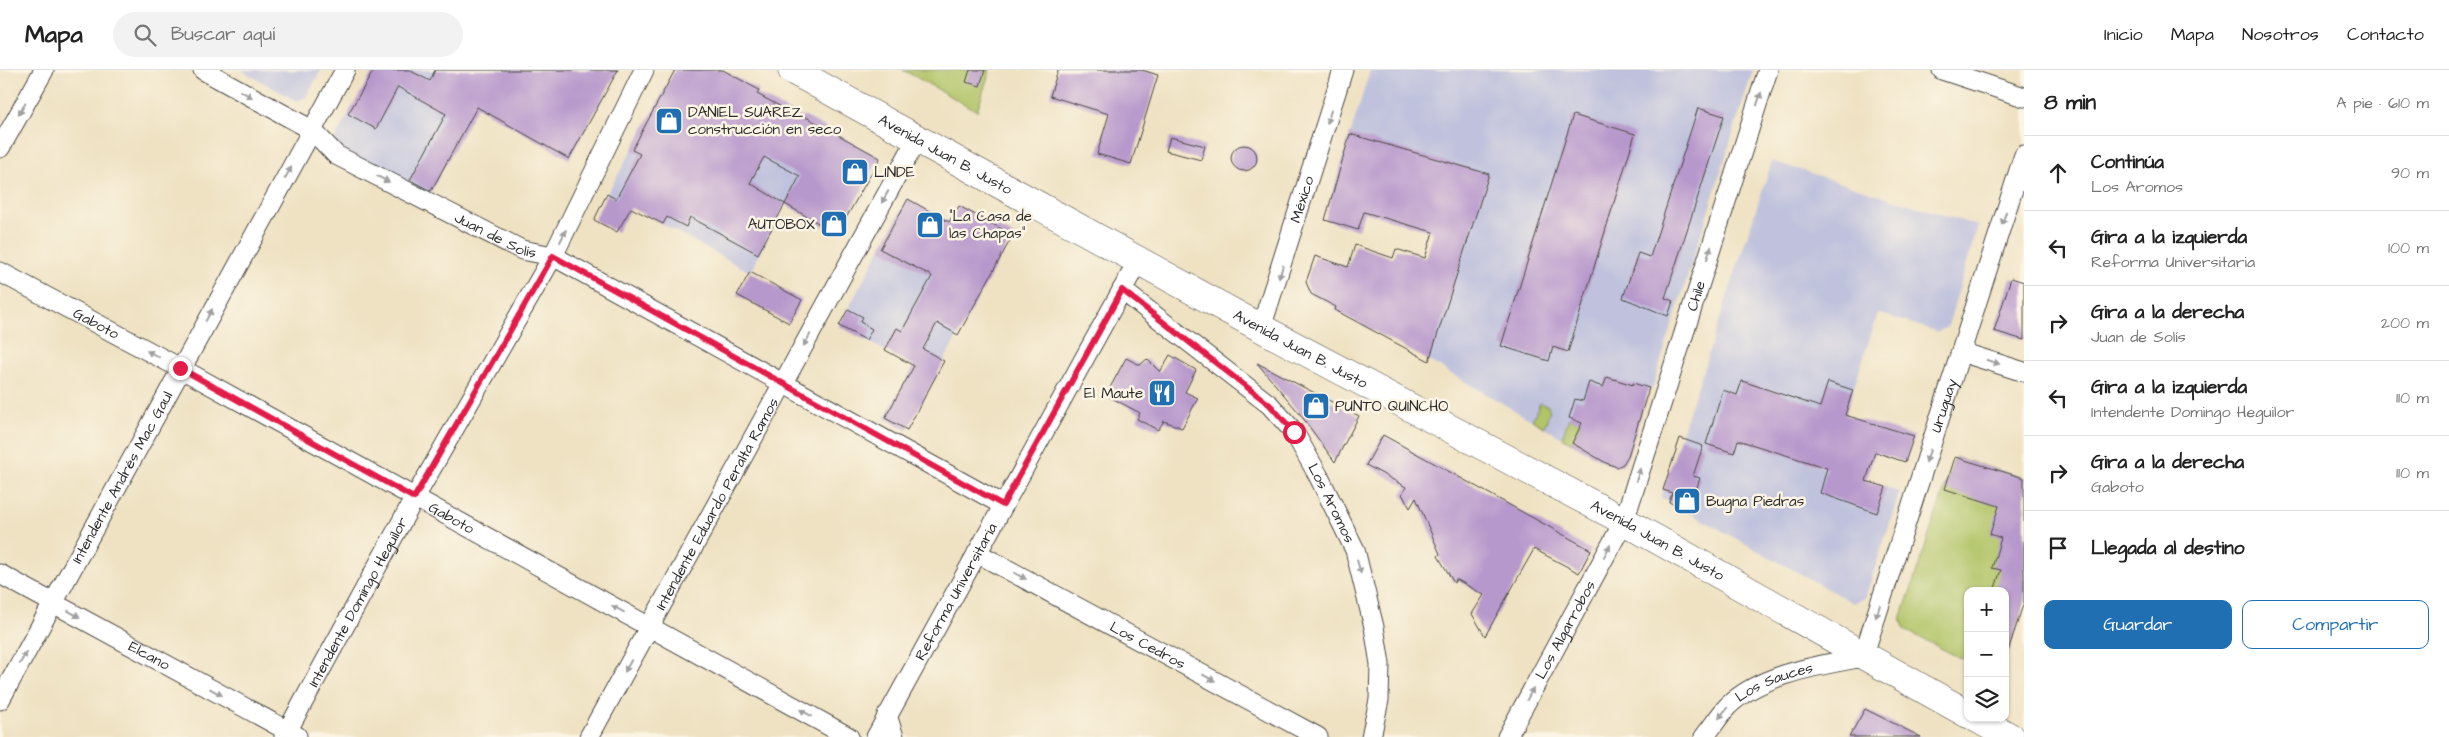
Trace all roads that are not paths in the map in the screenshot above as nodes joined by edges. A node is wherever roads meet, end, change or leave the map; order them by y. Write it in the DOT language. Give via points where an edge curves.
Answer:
graph roads {
  1 [pos="44,70"];
  2 [pos="204,70"];
  3 [pos="345,70"];
  4 [pos="644,70"];
  5 [pos="792,70"];
  6 [pos="1343,70"];
  7 [pos="1768,70"];
  8 [pos="1942,70"];
  9 [pos="2024,97"];
  10 [pos="312,130"];
  11 [pos="917,139"];
  12 [pos="0,148"];
  13 [pos="2024,155"];
  14 [pos="553,256"];
  15 [pos="1138,261"];
  16 [pos="0,272"];
  17 [pos="1122,290"];
  18 [pos="1261,328"];
  19 [pos="1961,352"];
  20 [pos="180,368"];
  21 [pos="2024,372"];
  22 [pos="782,384"];
  23 [pos="414,498"];
  24 [pos="1003,505"];
  25 [pos="1624,521"];
  26 [pos="977,553"];
  27 [pos="0,574"];
  28 [pos="54,602"];
  29 [pos="650,626"];
  30 [pos="1863,657"];
  31 [pos="0,700"];
  32 [pos="1964,712"];
  33 [pos="887,716"];
  34 [pos="1983,722"];
  35 [pos="290,735"];
  36 [pos="589,737"];
  37 [pos="849,737"];
  38 [pos="876,737"];
  39 [pos="894,737"];
  40 [pos="1318,737"];
  41 [pos="1371,737"];
  42 [pos="1507,737"];
  43 [pos="1704,737"];
  44 [pos="2010,737"];
  1 -- 12 [label="street, one-way"];
  2 -- 10 [label="street, Juan de Solís, one-way"];
  3 -- 10 [label="street, Intendente Andrés Mac Gaul"];
  14 -- 4 [label="street, Intendente Domingo Heguilor, one-way"];
  5 -- 11 [label="main road, Avenida Juan B. Justo"];
  6 -- 18 [label="street, México, one-way"];
  25 -- 7 [label="street, Chile, one-way"];
  8 -- 9 [label="street"];
  10 -- 14 [label="street, Juan de Solís, one-way" via="336,155 522,250"];
  20 -- 10 [label="street, Intendente Andrés Mac Gaul, one-way"];
  11 -- 15 [label="main road, Avenida Juan B. Justo"];
  11 -- 22 [label="street, Intendente Eduardo Peralta Ramos, one-way"];
  13 -- 19 [label="street, Uruguay, one-way"];
  14 -- 22 [label="street, Juan de Solís"];
  14 -- 23 [label="street, Intendente Domingo Heguilor"];
  15 -- 17 [label="street, Reforma Universitaria"];
  15 -- 18 [label="main road, Avenida Juan B. Justo"];
  20 -- 16 [label="street, Gaboto, one-way"];
  17 -- 24 [label="street, Reforma Universitaria"];
  17 -- 41 [label="street, Los Aromos, one-way" via="1270,405 1294,432 1318,475 1354,550 1374,627 1380,664 1380,700"];
  18 -- 25 [label="main road, Avenida Juan B. Justo"];
  19 -- 21 [label="street, one-way"];
  19 -- 30 [label="street, Uruguay, one-way"];
  20 -- 23 [label="street, Gaboto"];
  20 -- 28 [label="street, Intendente Andrés Mac Gaul"];
  22 -- 24 [label="street, Juan de Solís"];
  22 -- 29 [label="street, Intendente Eduardo Peralta Ramos"];
  29 -- 23 [label="street, Gaboto, one-way"];
  23 -- 35 [label="street, Intendente Domingo Heguilor"];
  24 -- 26 [label="street, Reforma Universitaria"];
  25 -- 30 [label="main road, Avenida Juan B. Justo"];
  42 -- 25 [label="street, Los Algarrobos, one-way"];
  26 -- 33 [label="street, Reforma Universitaria"];
  26 -- 40 [label="street, Los Cedros, one-way"];
  27 -- 28 [label="street, Elcano"];
  31 -- 28 [label="street, Intendente Andrés Mac Gaul, one-way"];
  28 -- 35 [label="street, Elcano, one-way"];
  29 -- 36 [label="street, Intendente Eduardo Peralta Ramos, one-way"];
  37 -- 29 [label="street, Gaboto, one-way"];
  30 -- 32 [label="main road, Avenida Juan B. Justo"];
  30 -- 43 [label="street, Los Sauces, one-way" via="1815,666 1774,679 1728,706"];
  33 -- 38 [label="street, Reforma Universitaria"];
  33 -- 39 [label="street"];
  34 -- 44 [label="main road"];
}
